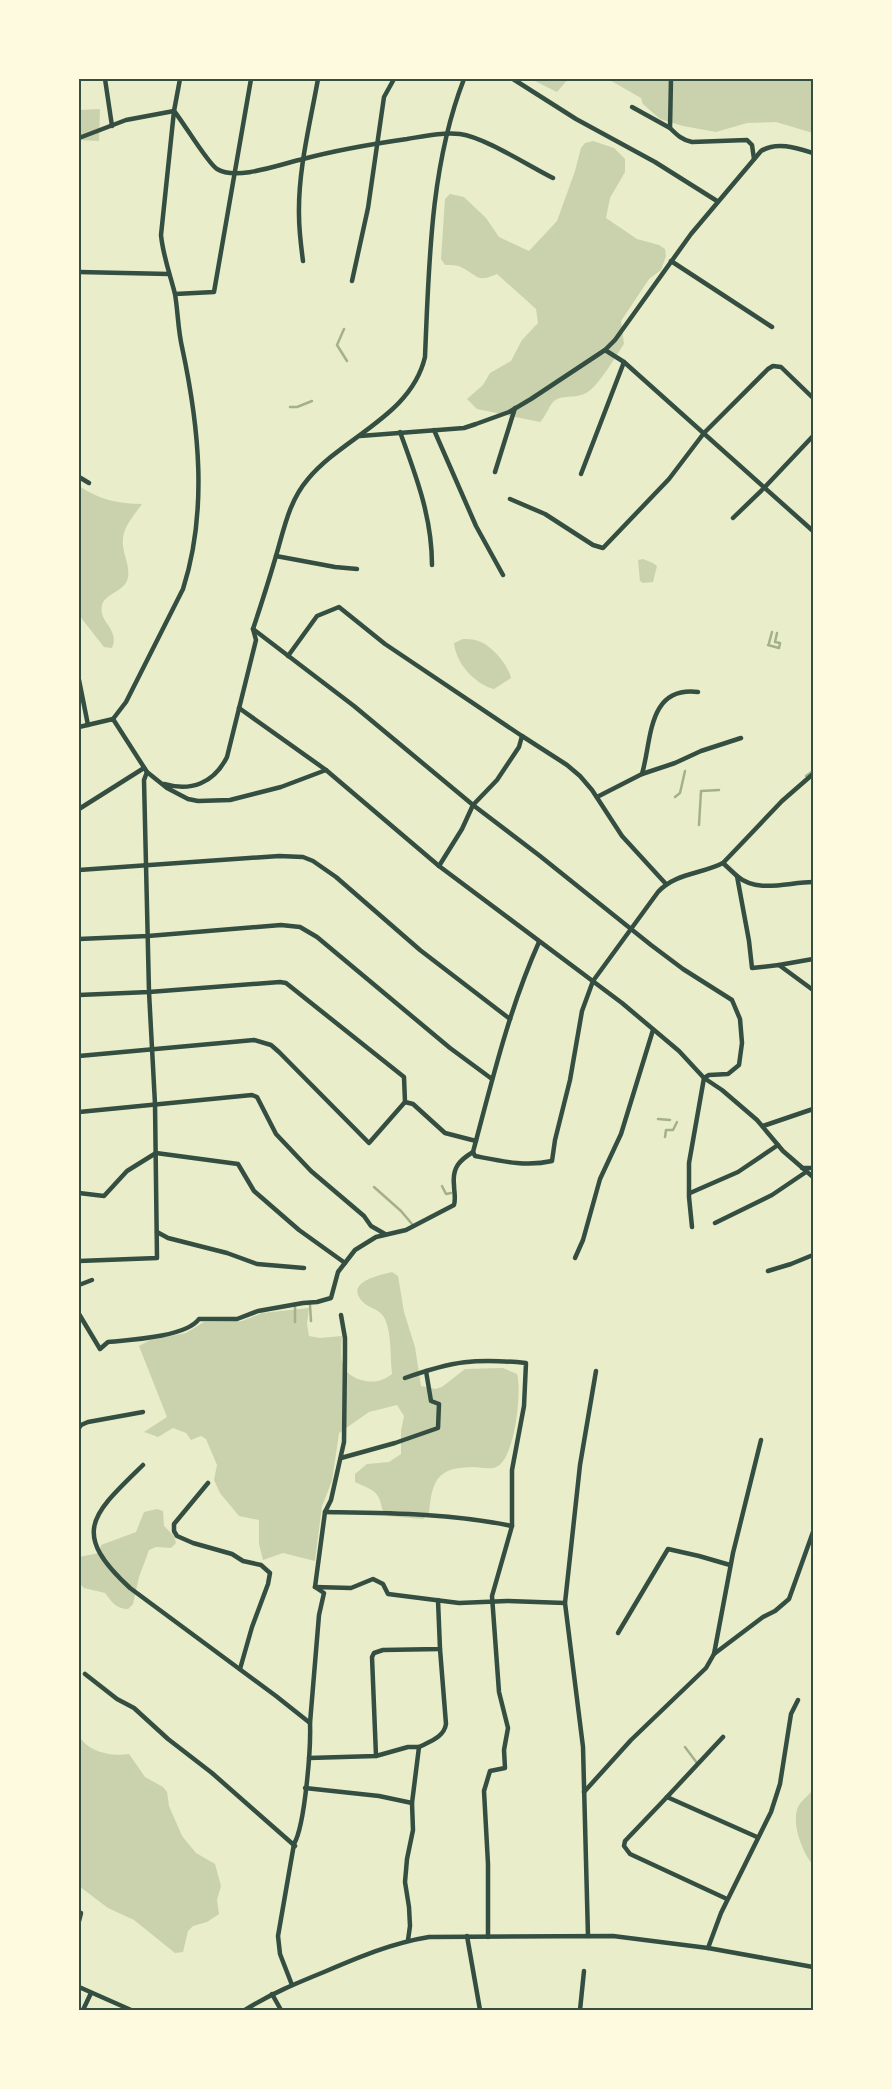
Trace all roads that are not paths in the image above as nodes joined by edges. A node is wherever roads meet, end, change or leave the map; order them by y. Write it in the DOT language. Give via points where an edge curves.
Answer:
graph roads {
  1 [pos="105,79"];
  2 [pos="180,79"];
  3 [pos="251,79"];
  4 [pos="318,79"];
  5 [pos="394,79"];
  6 [pos="464,79"];
  7 [pos="513,79"];
  8 [pos="671,79"];
  9 [pos="520,81"];
  10 [pos="632,107"];
  11 [pos="174,111"];
  12 [pos="112,126"];
  13 [pos="670,128"];
  14 [pos="446,133"];
  15 [pos="79,138"];
  16 [pos="379,144"];
  17 [pos="813,153"];
  18 [pos="303,158"];
  19 [pos="754,159"];
  20 [pos="235,173"];
  21 [pos="553,178"];
  22 [pos="717,201"];
  23 [pos="303,261"];
  24 [pos="671,261"];
  25 [pos="79,272"];
  26 [pos="169,274"];
  27 [pos="352,281"];
  28 [pos="174,294"];
  29 [pos="772,327"];
  30 [pos="605,350"];
  31 [pos="624,362"];
  32 [pos="813,398"];
  33 [pos="515,408"];
  34 [pos="434,430"];
  35 [pos="400,432"];
  36 [pos="704,433"];
  37 [pos="360,436"];
  38 [pos="813,436"];
  39 [pos="495,472"];
  40 [pos="581,474"];
  41 [pos="79,477"];
  42 [pos="89,483"];
  43 [pos="764,488"];
  44 [pos="510,500"];
  45 [pos="733,518"];
  46 [pos="813,530"];
  47 [pos="276,556"];
  48 [pos="432,565"];
  49 [pos="357,569"];
  50 [pos="503,575"];
  51 [pos="253,629"];
  52 [pos="288,656"];
  53 [pos="79,680"];
  54 [pos="698,692"];
  55 [pos="239,708"];
  56 [pos="114,718"];
  57 [pos="88,726"];
  58 [pos="79,728"];
  59 [pos="522,736"];
  60 [pos="741,738"];
  61 [pos="146,770"];
  62 [pos="326,770"];
  63 [pos="642,774"];
  64 [pos="813,774"];
  65 [pos="158,781"];
  66 [pos="596,796"];
  67 [pos="473,805"];
  68 [pos="79,809"];
  69 [pos="723,863"];
  70 [pos="147,865"];
  71 [pos="439,866"];
  72 [pos="79,870"];
  73 [pos="737,876"];
  74 [pos="813,882"];
  75 [pos="666,884"];
  76 [pos="631,928"];
  77 [pos="148,936"];
  78 [pos="79,939"];
  79 [pos="539,942"];
  80 [pos="813,959"];
  81 [pos="779,965"];
  82 [pos="593,982"];
  83 [pos="813,990"];
  84 [pos="150,992"];
  85 [pos="79,995"];
  86 [pos="510,1019"];
  87 [pos="653,1030"];
  88 [pos="152,1048"];
  89 [pos="79,1056"];
  90 [pos="704,1078"];
  91 [pos="492,1079"];
  92 [pos="405,1102"];
  93 [pos="155,1104"];
  94 [pos="813,1109"];
  95 [pos="79,1112"];
  96 [pos="763,1126"];
  97 [pos="476,1141"];
  98 [pos="778,1146"];
  99 [pos="473,1152"];
  100 [pos="156,1153"];
  101 [pos="802,1168"];
  102 [pos="813,1168"];
  103 [pos="806,1172"];
  104 [pos="813,1177"];
  105 [pos="79,1193"];
  106 [pos="690,1193"];
  107 [pos="715,1223"];
  108 [pos="692,1227"];
  109 [pos="157,1232"];
  110 [pos="385,1234"];
  111 [pos="813,1255"];
  112 [pos="575,1258"];
  113 [pos="79,1261"];
  114 [pos="345,1263"];
  115 [pos="304,1268"];
  116 [pos="768,1271"];
  117 [pos="92,1280"];
  118 [pos="79,1285"];
  119 [pos="79,1314"];
  120 [pos="341,1315"];
  121 [pos="426,1371"];
  122 [pos="596,1371"];
  123 [pos="405,1378"];
  124 [pos="143,1412"];
  125 [pos="79,1428"];
  126 [pos="760,1440"];
  127 [pos="342,1458"];
  128 [pos="143,1465"];
  129 [pos="208,1483"];
  130 [pos="325,1512"];
  131 [pos="512,1526"];
  132 [pos="813,1532"];
  133 [pos="730,1565"];
  134 [pos="315,1588"];
  135 [pos="438,1600"];
  136 [pos="493,1603"];
  137 [pos="565,1603"];
  138 [pos="618,1634"];
  139 [pos="440,1649"];
  140 [pos="714,1654"];
  141 [pos="240,1669"];
  142 [pos="85,1674"];
  143 [pos="798,1700"];
  144 [pos="310,1723"];
  145 [pos="723,1737"];
  146 [pos="419,1747"];
  147 [pos="376,1756"];
  148 [pos="309,1758"];
  149 [pos="305,1788"];
  150 [pos="584,1792"];
  151 [pos="667,1797"];
  152 [pos="412,1803"];
  153 [pos="757,1837"];
  154 [pos="295,1846"];
  155 [pos="727,1899"];
  156 [pos="81,1913"];
  157 [pos="79,1921"];
  158 [pos="467,1936"];
  159 [pos="588,1936"];
  160 [pos="488,1937"];
  161 [pos="408,1940"];
  162 [pos="708,1948"];
  163 [pos="813,1967"];
  164 [pos="584,1971"];
  165 [pos="292,1985"];
  166 [pos="79,1987"];
  167 [pos="92,1993"];
  168 [pos="272,1994"];
  169 [pos="83,2010"];
  170 [pos="130,2010"];
  171 [pos="245,2010"];
  172 [pos="281,2010"];
  173 [pos="480,2010"];
  174 [pos="580,2010"];
  1 -- 12 [label="street"];
  2 -- 11 [label="street"];
  3 -- 20 [label="street"];
  4 -- 18 [label="street"];
  5 -- 16 [label="street" via="384,96"];
  6 -- 14 [label="street"];
  7 -- 9 [label="street"];
  8 -- 13 [label="street"];
  9 -- 22 [label="street" via="576,119 655,162"];
  10 -- 13 [label="street"];
  11 -- 12 [label="street" via="126,120"];
  11 -- 20 [label="street" via="216,169"];
  11 -- 26 [label="street" via="161,227"];
  12 -- 15 [label="street"];
  13 -- 19 [label="street" via="684,140 692,142 746,140 752,145"];
  14 -- 16 [label="street"];
  14 -- 21 [label="street" via="481,140"];
  14 -- 37 [label="street" via="433,222 422,372 404,397"];
  16 -- 18 [label="street"];
  16 -- 27 [label="street"];
  17 -- 19 [label="street" via="769,146"];
  18 -- 20 [label="street"];
  18 -- 23 [label="street" via="298,216"];
  19 -- 22 [label="street"];
  20 -- 28 [label="street" via="214,292"];
  22 -- 24 [label="street"];
  24 -- 29 [label="street"];
  24 -- 30 [label="street"];
  25 -- 26 [label="street"];
  26 -- 28 [label="street"];
  28 -- 56 [label="street" via="196,442 198,514 195,540 178,601 126,702"];
  30 -- 31 [label="street"];
  30 -- 33 [label="street"];
  31 -- 36 [label="street"];
  31 -- 40 [label="street"];
  32 -- 36 [label="street" via="781,367 773,366"];
  33 -- 34 [label="street" via="464,428"];
  33 -- 39 [label="street"];
  34 -- 35 [label="street"];
  34 -- 50 [label="street" via="476,526"];
  35 -- 37 [label="street"];
  35 -- 48 [label="street" via="421,487 432,538"];
  36 -- 43 [label="street"];
  36 -- 44 [label="street" via="679,467 603,548 534,508"];
  37 -- 47 [label="street" via="334,454 304,484 291,507"];
  38 -- 43 [label="street"];
  41 -- 42 [label="street"];
  43 -- 45 [label="street"];
  43 -- 46 [label="street"];
  47 -- 49 [label="street"];
  47 -- 51 [label="street"];
  51 -- 52 [label="street"];
  51 -- 55 [label="street" via="256,640"];
  52 -- 59 [label="street" via="317,616 339,607 385,644"];
  52 -- 67 [label="street"];
  53 -- 57 [label="street"];
  54 -- 63 [label="street" via="676,692 660,705"];
  55 -- 62 [label="street"];
  55 -- 65 [label="street" via="229,751 211,778 201,784 181,788"];
  56 -- 57 [label="street"];
  56 -- 61 [label="street"];
  57 -- 58 [label="street"];
  59 -- 66 [label="street" via="568,765"];
  59 -- 67 [label="street" via="519,747 497,780"];
  60 -- 63 [label="street"];
  61 -- 65 [label="street"];
  61 -- 68 [label="street"];
  61 -- 70 [label="street"];
  62 -- 65 [label="street" via="230,800 188,799"];
  62 -- 71 [label="street"];
  63 -- 66 [label="street"];
  64 -- 69 [label="street" via="782,801"];
  66 -- 75 [label="street" via="622,836"];
  67 -- 71 [label="street"];
  67 -- 76 [label="street"];
  69 -- 73 [label="street"];
  69 -- 75 [label="street"];
  70 -- 72 [label="street"];
  70 -- 77 [label="street"];
  70 -- 86 [label="street" via="279,856 303,857 313,861"];
  71 -- 79 [label="street"];
  73 -- 74 [label="street" via="746,883 767,886"];
  73 -- 81 [label="street" via="752,968"];
  75 -- 76 [label="street"];
  76 -- 82 [label="street"];
  76 -- 90 [label="street" via="683,969 732,1000 740,1019 742,1044 739,1066 728,1074"];
  77 -- 78 [label="street"];
  77 -- 84 [label="street"];
  77 -- 91 [label="street" via="281,925 300,927 317,937"];
  79 -- 82 [label="street"];
  79 -- 86 [label="street"];
  80 -- 81 [label="street"];
  81 -- 83 [label="street"];
  82 -- 87 [label="street"];
  82 -- 99 [label="street" via="582,1011 552,1161 537,1165 506,1162 475,1156"];
  84 -- 85 [label="street"];
  84 -- 88 [label="street"];
  84 -- 92 [label="street" via="286,983 404,1078"];
  86 -- 91 [label="street"];
  87 -- 90 [label="street" via="679,1051"];
  87 -- 112 [label="street" via="624,1125 600,1180"];
  88 -- 89 [label="street"];
  88 -- 92 [label="street" via="254,1040 271,1045 369,1143"];
  88 -- 93 [label="street"];
  90 -- 96 [label="street"];
  90 -- 106 [label="street" via="689,1163"];
  91 -- 97 [label="street"];
  92 -- 97 [label="street" via="413,1104 445,1133"];
  93 -- 95 [label="street"];
  93 -- 100 [label="street"];
  93 -- 110 [label="street" via="257,1097 276,1134 311,1171 364,1216 371,1226"];
  94 -- 96 [label="street"];
  96 -- 98 [label="street"];
  97 -- 99 [label="street"];
  98 -- 101 [label="street"];
  98 -- 106 [label="street" via="738,1172"];
  99 -- 110 [label="street" via="460,1159 456,1169 454,1205 406,1230"];
  100 -- 105 [label="street" via="127,1171 104,1196"];
  100 -- 109 [label="street"];
  100 -- 114 [label="street" via="238,1164 254,1191 299,1230"];
  101 -- 102 [label="street"];
  101 -- 103 [label="street"];
  103 -- 104 [label="street"];
  103 -- 107 [label="street" via="772,1196"];
  106 -- 108 [label="street"];
  109 -- 113 [label="street" via="157,1258"];
  109 -- 115 [label="street" via="257,1264"];
  110 -- 114 [label="street" via="355,1250"];
  111 -- 116 [label="street"];
  114 -- 119 [label="street" via="338,1272 331,1298 237,1318 199,1319 195,1325 177,1333 108,1342 100,1349"];
  117 -- 118 [label="street"];
  120 -- 127 [label="street" via="345,1338"];
  121 -- 123 [label="street"];
  121 -- 127 [label="street" via="431,1401 438,1404 438,1428"];
  121 -- 131 [label="street" via="466,1361 526,1362 524,1406 512,1470"];
  122 -- 137 [label="street" via="580,1465"];
  124 -- 125 [label="street" via="88,1422"];
  126 -- 133 [label="street"];
  127 -- 130 [label="street"];
  128 -- 141 [label="street" via="110,1498 96,1519 94,1542 113,1572 130,1588"];
  129 -- 141 [label="street" via="174,1524 177,1536 232,1554 243,1561 261,1564 270,1573"];
  130 -- 131 [label="street" via="448,1516"];
  130 -- 134 [label="street"];
  131 -- 136 [label="street" via="494,1585"];
  132 -- 140 [label="street" via="789,1600"];
  133 -- 138 [label="street" via="668,1550"];
  133 -- 140 [label="street"];
  134 -- 135 [label="street" via="351,1588 373,1579 382,1584 388,1594"];
  134 -- 144 [label="street" via="324,1593 319,1615"];
  135 -- 136 [label="street"];
  135 -- 139 [label="street"];
  136 -- 137 [label="street"];
  136 -- 160 [label="street" via="499,1692 508,1728 505,1768 490,1771 484,1791"];
  137 -- 150 [label="street" via="583,1747"];
  139 -- 146 [label="street" via="445,1731"];
  139 -- 147 [label="street" via="374,1653"];
  140 -- 150 [label="street" via="706,1668 631,1740"];
  141 -- 144 [label="street"];
  142 -- 154 [label="street" via="134,1708"];
  143 -- 153 [label="street" via="790,1714 780,1784 771,1812"];
  144 -- 148 [label="street"];
  145 -- 151 [label="street"];
  146 -- 147 [label="street"];
  146 -- 152 [label="street"];
  147 -- 148 [label="street"];
  148 -- 149 [label="street"];
  149 -- 152 [label="street"];
  149 -- 154 [label="street"];
  150 -- 159 [label="street"];
  151 -- 153 [label="street"];
  151 -- 155 [label="street" via="625,1841 624,1846 636,1857"];
  152 -- 161 [label="street" via="413,1830 405,1882 410,1926"];
  153 -- 155 [label="street"];
  154 -- 165 [label="street" via="278,1936 280,1954"];
  155 -- 162 [label="street"];
  156 -- 157 [label="street"];
  158 -- 160 [label="street"];
  158 -- 161 [label="street"];
  158 -- 173 [label="street"];
  159 -- 160 [label="street"];
  159 -- 162 [label="street" via="639,1938"];
  161 -- 165 [label="street"];
  162 -- 163 [label="street"];
  164 -- 174 [label="street"];
  165 -- 168 [label="street"];
  166 -- 167 [label="street"];
  167 -- 169 [label="street"];
  167 -- 170 [label="street"];
  168 -- 171 [label="street"];
  168 -- 172 [label="street"];
}
